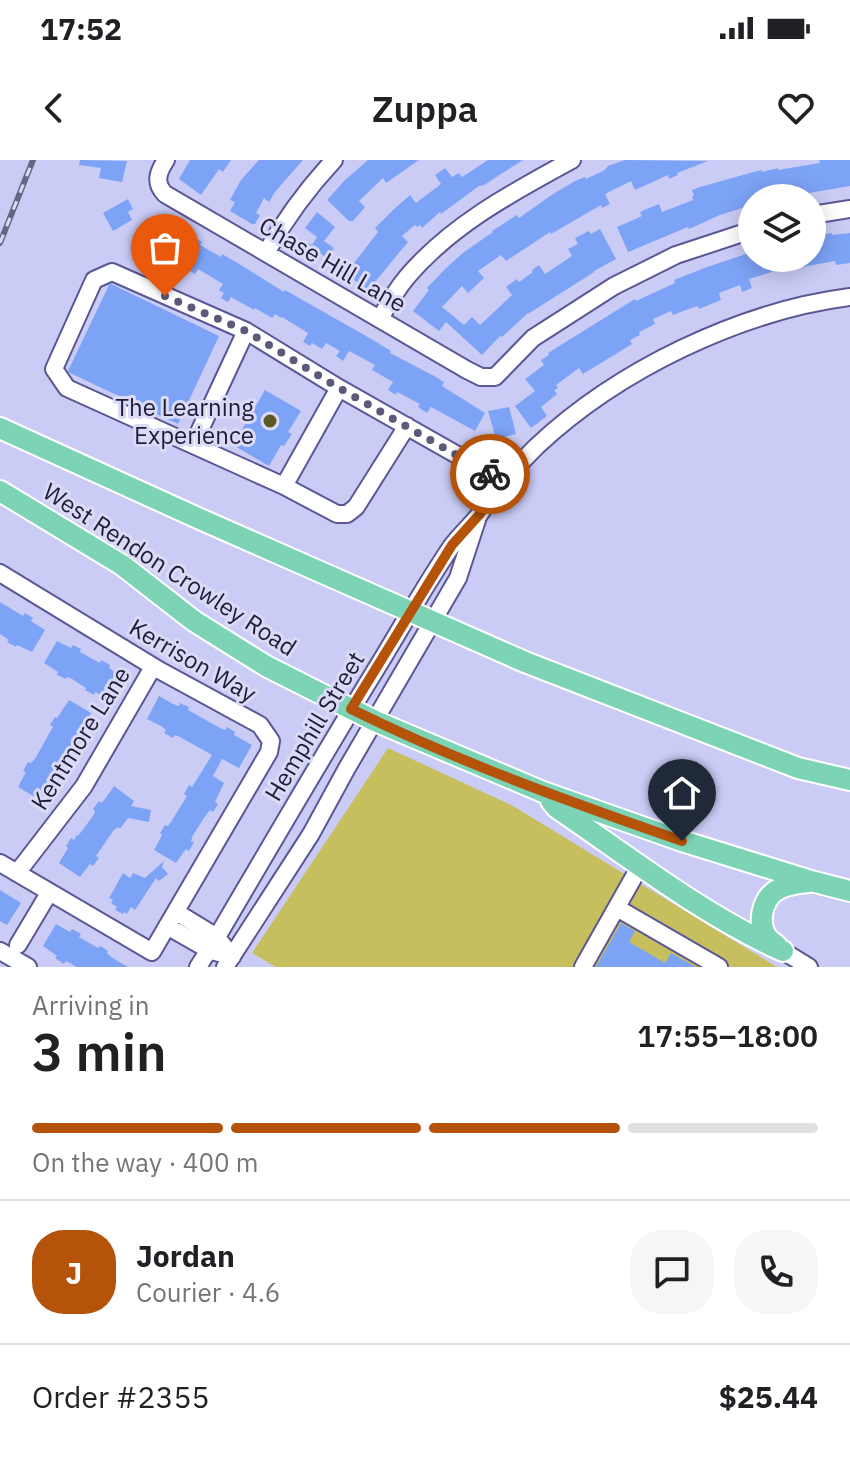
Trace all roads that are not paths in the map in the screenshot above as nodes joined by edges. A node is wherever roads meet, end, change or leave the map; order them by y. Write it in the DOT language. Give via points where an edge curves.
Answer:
graph roads {
  1 [pos="166,160"];
  2 [pos="334,160"];
  3 [pos="572,160"];
  4 [pos="850,209"];
  5 [pos="826,213"];
  6 [pos="738,235"];
  7 [pos="266,253"];
  8 [pos="850,297"];
  9 [pos="380,319"];
  10 [pos="246,331"];
  11 [pos="339,388"];
  12 [pos="407,426"];
  13 [pos="0,428"];
  14 [pos="193,445"];
  15 [pos="503,481"];
  16 [pos="284,486"];
  17 [pos="0,491"];
  18 [pos="479,515"];
  19 [pos="0,573"];
  20 [pos="411,611"];
  21 [pos="433,621"];
  22 [pos="153,667"];
  23 [pos="351,709"];
  24 [pos="375,721"];
  25 [pos="850,780"];
  26 [pos="543,792"];
  27 [pos="0,863"];
  28 [pos="640,866"];
  29 [pos="17,873"];
  30 [pos="811,881"];
  31 [pos="850,891"];
  32 [pos="49,893"];
  33 [pos="617,908"];
  34 [pos="172,919"];
  35 [pos="213,944"];
  36 [pos="18,945"];
  37 [pos="0,951"];
  38 [pos="783,951"];
  39 [pos="229,962"];
  40 [pos="28,967"];
  41 [pos="198,967"];
  42 [pos="583,967"];
  43 [pos="719,967"];
  44 [pos="809,967"];
  1 -- 7 [label="street, Chase Hill Lane" via="158,184 165,194"];
  2 -- 7 [label="street" via="310,185"];
  3 -- 9 [label="street" via="483,211 445,240 406,277"];
  4 -- 5 [label="street"];
  6 -- 9 [label="street, Chase Hill Lane" via="676,255 614,286 533,338 491,378 467,370"];
  7 -- 9 [label="street, Chase Hill Lane"];
  8 -- 15 [label="street, Hemphill Street" via="750,322 659,361 582,409"];
  10 -- 11 [label="street"];
  10 -- 14 [label="street"];
  10 -- 14 [label="street" via="112,272 94,280 54,369 67,388"];
  11 -- 12 [label="street"];
  11 -- 16 [label="street"];
  12 -- 15 [label="street"];
  12 -- 16 [label="street" via="347,514 337,514"];
  13 -- 20 [label="main road, West Rendon Crowley Road"];
  14 -- 16 [label="street"];
  15 -- 18 [label="street, Hemphill Street"];
  17 -- 23 [label="main road, West Rendon Crowley Road" via="122,565 194,621 266,666"];
  18 -- 20 [label="street, Hemphill Street" via="452,545"];
  18 -- 21 [label="street, Hemphill Street" via="458,578"];
  19 -- 22 [label="street, Kerrison Way"];
  20 -- 21 [label="main road, West Rendon Crowley Road"];
  20 -- 23 [label="street, Hemphill Street"];
  21 -- 24 [label="street, Hemphill Street"];
  21 -- 25 [label="main road, West Rendon Crowley Road" via="798,768"];
  22 -- 29 [label="street, Kentmore Lane" via="84,786"];
  22 -- 34 [label="street, Kerrison Way" via="260,725 271,741"];
  23 -- 24 [label="main road, West Rendon Crowley Road"];
  23 -- 35 [label="street, Hemphill Street"];
  24 -- 26 [label="main road, West Rendon Crowley Road"];
  24 -- 39 [label="street, Hemphill Street"];
  26 -- 28 [label="main road" via="557,808"];
  26 -- 30 [label="main road, West Rendon Crowley Road"];
  27 -- 29 [label="street"];
  28 -- 33 [label="street"];
  28 -- 38 [label="main road"];
  29 -- 32 [label="street"];
  30 -- 31 [label="main road, West Rendon Crowley Road"];
  30 -- 38 [label="main road" via="777,889 763,909 767,938"];
  32 -- 34 [label="street, Kerrison Way" via="152,952"];
  32 -- 36 [label="street"];
  33 -- 42 [label="street"];
  33 -- 43 [label="street"];
  34 -- 35 [label="street"];
  35 -- 39 [label="street"];
  35 -- 41 [label="street, Hemphill Street"];
  37 -- 40 [label="street"];
  38 -- 44 [label="street"];
}
